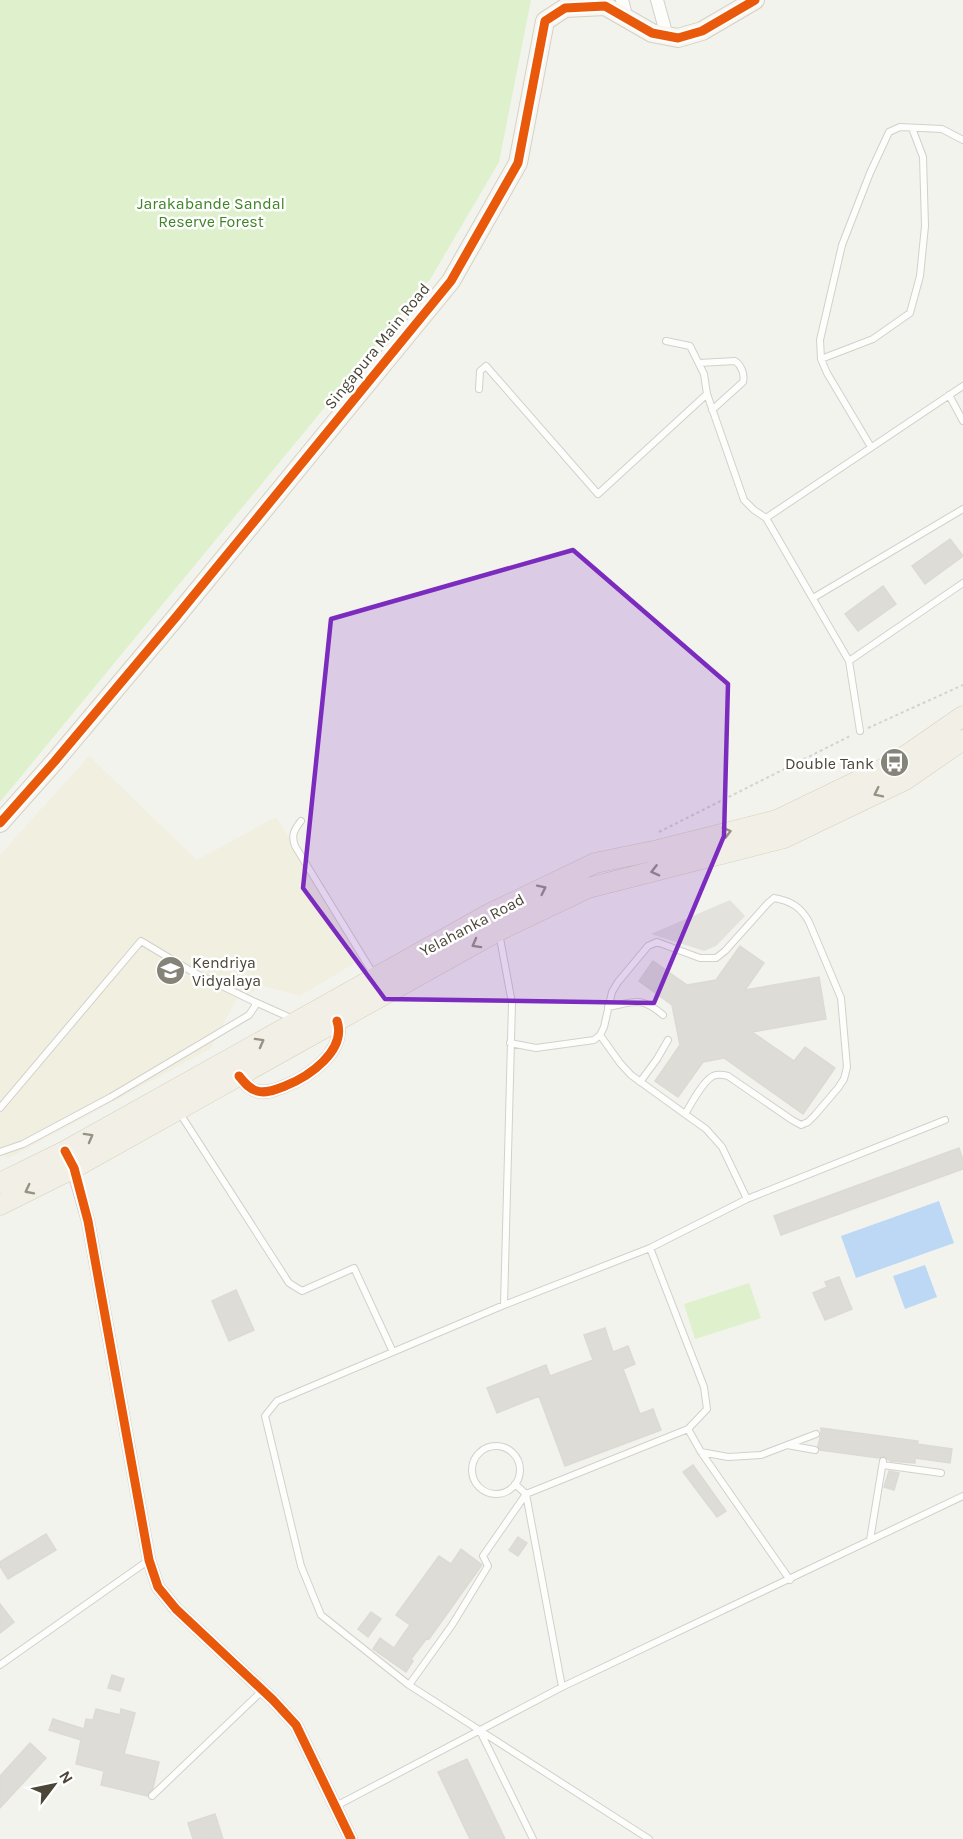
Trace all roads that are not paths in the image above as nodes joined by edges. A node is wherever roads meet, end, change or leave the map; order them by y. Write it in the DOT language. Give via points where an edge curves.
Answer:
graph roads {
  1 [pos="622,0"];
  2 [pos="657,0"];
  3 [pos="755,0"];
  4 [pos="577,4"];
  5 [pos="627,19"];
  6 [pos="667,36"];
  7 [pos="912,128"];
  8 [pos="963,140"];
  9 [pos="666,341"];
  10 [pos="821,359"];
  11 [pos="699,363"];
  12 [pos="963,386"];
  13 [pos="479,389"];
  14 [pos="707,394"];
  15 [pos="949,395"];
  16 [pos="712,410"];
  17 [pos="963,421"];
  18 [pos="871,447"];
  19 [pos="963,509"];
  20 [pos="766,518"];
  21 [pos="963,583"];
  22 [pos="813,598"];
  23 [pos="849,661"];
  24 [pos="963,716"];
  25 [pos="860,731"];
  26 [pos="963,740"];
  27 [pos="301,821"];
  28 [pos="0,823"];
  29 [pos="494,923"];
  30 [pos="375,978"];
  31 [pos="255,1002"];
  32 [pos="608,1007"];
  33 [pos="663,1016"];
  34 [pos="337,1021"];
  35 [pos="297,1022"];
  36 [pos="600,1035"];
  37 [pos="668,1040"];
  38 [pos="510,1043"];
  39 [pos="239,1076"];
  40 [pos="640,1082"];
  41 [pos="0,1108"];
  42 [pos="178,1110"];
  43 [pos="685,1114"];
  44 [pos="945,1120"];
  45 [pos="0,1152"];
  46 [pos="70,1159"];
  47 [pos="0,1183"];
  48 [pos="747,1199"];
  49 [pos="0,1205"];
  50 [pos="650,1248"];
  51 [pos="504,1305"];
  52 [pos="393,1352"];
  53 [pos="688,1430"];
  54 [pos="816,1434"];
  55 [pos="786,1445"];
  56 [pos="815,1450"];
  57 [pos="701,1452"];
  58 [pos="941,1473"];
  59 [pos="515,1484"];
  60 [pos="526,1494"];
  61 [pos="963,1496"];
  62 [pos="870,1540"];
  63 [pos="149,1560"];
  64 [pos="790,1580"];
  65 [pos="0,1665"];
  66 [pos="409,1685"];
  67 [pos="562,1687"];
  68 [pos="263,1690"];
  69 [pos="480,1730"];
  70 [pos="152,1796"];
  71 [pos="336,1806"];
  72 [pos="351,1839"];
  73 [pos="533,1839"];
  74 [pos="649,1839"];
  1 -- 5 [label="street"];
  2 -- 6 [label="street"];
  3 -- 6 [label="street, Singapura Main Road" via="702,31 678,38"];
  4 -- 5 [label="street, Singapura Main Road" via="604,6"];
  4 -- 28 [label="street, Singapura Main Road" via="544,21 518,163 451,280 176,616"];
  5 -- 6 [label="street, Singapura Main Road" via="652,33"];
  7 -- 8 [label="lane" via="942,129"];
  7 -- 10 [label="lane" via="900,127 889,132 870,173 842,245 820,340"];
  7 -- 10 [label="lane" via="923,156 925,226 920,276 910,313 873,339"];
  9 -- 11 [label="lane" via="690,346"];
  10 -- 18 [label="lane"];
  11 -- 14 [label="lane"];
  11 -- 16 [label="lane" via="735,361 744,378"];
  12 -- 15 [label="lane"];
  13 -- 14 [label="lane" via="480,371 486,366 598,494"];
  14 -- 16 [label="lane"];
  15 -- 17 [label="lane"];
  15 -- 18 [label="lane"];
  16 -- 20 [label="lane" via="744,500"];
  18 -- 20 [label="lane"];
  19 -- 22 [label="lane"];
  20 -- 22 [label="lane"];
  21 -- 23 [label="lane"];
  22 -- 23 [label="lane"];
  23 -- 25 [label="lane"];
  29 -- 24 [label="main road, Yelahanka Road, one-way" via="595,863 777,820 895,763"];
  26 -- 29 [label="main road, Yelahanka Road, one-way" via="905,780 784,838 588,888"];
  27 -- 30 [label="lane" via="293,832 295,846"];
  29 -- 30 [label="main road, Yelahanka Road"];
  29 -- 34 [label="main road, Yelahanka Road, one-way"];
  29 -- 38 [label="lane" via="512,1003"];
  30 -- 35 [label="main road, Yelahanka Road"];
  31 -- 35 [label="lane"];
  31 -- 41 [label="lane" via="141,941"];
  31 -- 45 [label="lane" via="249,1015 193,1049 23,1144"];
  32 -- 33 [label="lane" via="645,1002"];
  32 -- 36 [label="lane"];
  32 -- 43 [label="lane" via="618,982 648,946 657,942 700,958 716,958 774,898 785,900 804,913 841,998 847,1067 844,1079 815,1115 801,1125 736,1080 721,1075 704,1084"];
  34 -- 39 [label="main road, Yelahanka Road"];
  34 -- 39 [label="street" via="337,1040 330,1053 321,1064 291,1084 259,1092"];
  46 -- 35 [label="main road, Yelahanka Road, one-way"];
  36 -- 38 [label="lane" via="594,1040 536,1048"];
  36 -- 40 [label="lane"];
  37 -- 40 [label="lane"];
  38 -- 51 [label="lane"];
  39 -- 42 [label="main road, Yelahanka Road"];
  40 -- 43 [label="lane"];
  42 -- 46 [label="main road, Yelahanka Road"];
  42 -- 52 [label="lane" via="289,1283 302,1291 354,1268"];
  43 -- 48 [label="lane" via="722,1147"];
  44 -- 48 [label="lane"];
  46 -- 47 [label="main road, Yelahanka Road"];
  46 -- 49 [label="main road, Yelahanka Road, one-way"];
  46 -- 63 [label="street" via="88,1221"];
  48 -- 50 [label="lane"];
  50 -- 51 [label="lane"];
  50 -- 53 [label="lane" via="704,1388 707,1409"];
  51 -- 52 [label="lane"];
  52 -- 66 [label="lane" via="277,1401 265,1416 301,1566 321,1615"];
  53 -- 57 [label="lane"];
  53 -- 60 [label="lane"];
  54 -- 55 [label="lane"];
  55 -- 56 [label="lane"];
  55 -- 57 [label="lane" via="761,1455 728,1457"];
  57 -- 64 [label="lane"];
  58 -- 62 [label="lane" via="883,1463"];
  59 -- 59 [label="lane" via="502,1493 481,1488 472,1468 478,1454 492,1446 508,1449 520,1469"];
  59 -- 60 [label="lane"];
  60 -- 66 [label="lane" via="483,1556 488,1566 452,1625"];
  60 -- 67 [label="lane"];
  61 -- 62 [label="lane"];
  62 -- 64 [label="lane"];
  63 -- 65 [label="lane"];
  63 -- 68 [label="street" via="158,1587 176,1609"];
  64 -- 67 [label="lane"];
  66 -- 69 [label="lane"];
  67 -- 69 [label="lane"];
  68 -- 70 [label="lane"];
  68 -- 71 [label="street" via="296,1725"];
  69 -- 71 [label="lane"];
  69 -- 73 [label="lane"];
  69 -- 74 [label="lane"];
  71 -- 72 [label="street"];
}
